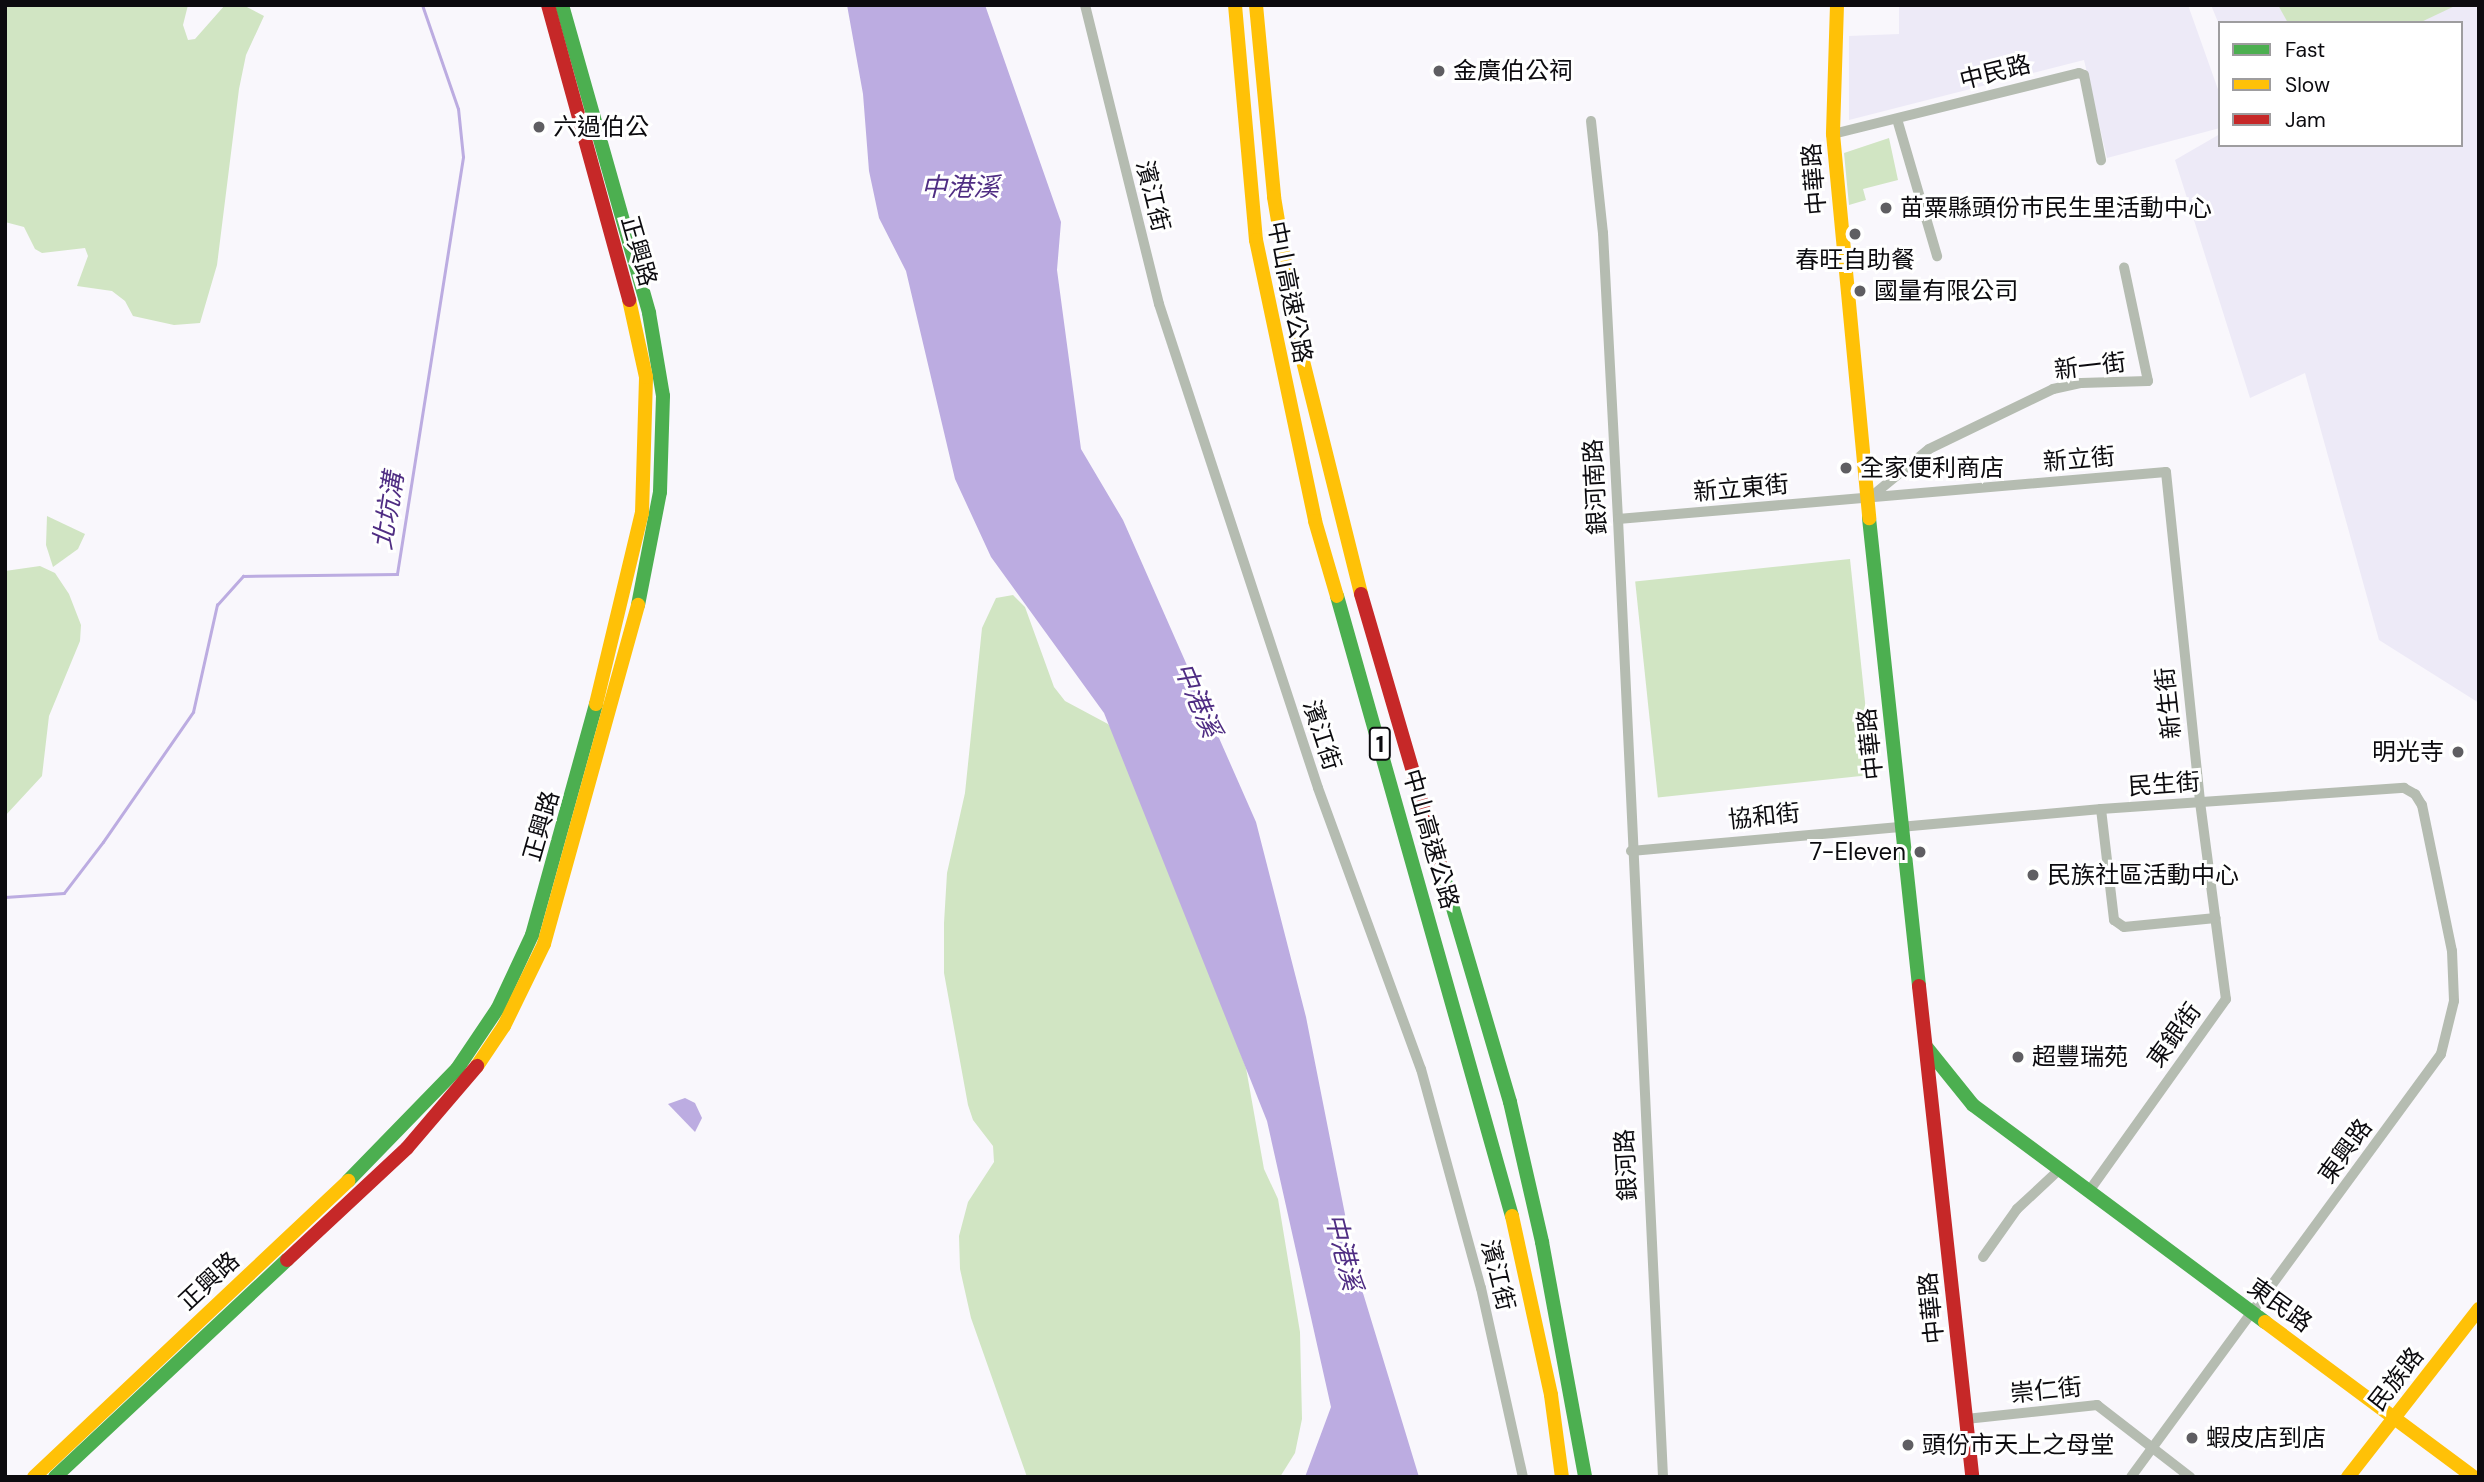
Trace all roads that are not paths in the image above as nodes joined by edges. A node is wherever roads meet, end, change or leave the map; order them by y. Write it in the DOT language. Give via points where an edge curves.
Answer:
graph roads {
  1 [pos="548,5"];
  2 [pos="562,5"];
  3 [pos="1085,5"];
  4 [pos="1235,5"];
  5 [pos="1256,5"];
  6 [pos="1837,5"];
  7 [pos="1898,119"];
  8 [pos="1591,121"];
  9 [pos="1833,134"];
  10 [pos="2101,160"];
  11 [pos="1937,256"];
  12 [pos="2124,267"];
  13 [pos="1867,500"];
  14 [pos="1619,519"];
  15 [pos="2179,600"];
  16 [pos="2200,802"];
  17 [pos="2421,805"];
  18 [pos="2101,809"];
  19 [pos="1901,824"];
  20 [pos="1631,850"];
  21 [pos="2216,918"];
  22 [pos="1925,1044"];
  23 [pos="2059,1170"];
  24 [pos="2090,1190"];
  25 [pos="1983,1257"];
  26 [pos="2479,1309"];
  27 [pos="2252,1314"];
  28 [pos="2396,1416"];
  29 [pos="1966,1419"];
  30 [pos="2153,1448"];
  31 [pos="34,1477"];
  32 [pos="55,1477"];
  33 [pos="1522,1477"];
  34 [pos="1562,1477"];
  35 [pos="1585,1477"];
  36 [pos="1663,1477"];
  37 [pos="1972,1477"];
  38 [pos="2131,1477"];
  39 [pos="2190,1477"];
  40 [pos="2348,1477"];
  41 [pos="2474,1477"];
  1 -- 31 [label="main road, 正興路" via="635,321 646,377 647,435 642,513 620,616 533,935 498,1008 457,1069 406,1126"];
  2 -- 32 [label="main road, 正興路" via="628,229 663,396 660,492 648,569 544,944 504,1026 477,1066 407,1148"];
  3 -- 33 [label="street, 濱江街" via="1158,304 1318,788 1420,1069 1480,1288"];
  4 -- 34 [label="main road, 中山高速公路 / 1" via="1256,240 1315,521 1502,1170 1551,1395"];
  5 -- 35 [label="main road, 中山高速公路 / 1" via="1274,197 1298,341 1379,659 1510,1102 1542,1242"];
  6 -- 9 [label="main road, 中華路"];
  7 -- 9 [label="street, 中民路"];
  7 -- 10 [label="street, 中民路" via="2079,73 2084,75"];
  7 -- 11 [label="street"];
  8 -- 14 [label="street, 銀河南路"];
  9 -- 13 [label="main road, 中華路"];
  12 -- 13 [label="street, 新一街" via="2148,381 2081,383 2036,396 1929,449"];
  13 -- 14 [label="street, 新立東街"];
  13 -- 15 [label="street, 新立街" via="2166,472"];
  13 -- 19 [label="main road, 中華路"];
  14 -- 20 [label="street, 銀河南路"];
  15 -- 16 [label="street, 新生街"];
  16 -- 17 [label="street, 民生街" via="2404,788 2415,794"];
  16 -- 18 [label="street, 民生街"];
  16 -- 21 [label="street, 東銀街"];
  17 -- 27 [label="street, 東興路" via="2452,951 2454,1002 2441,1054"];
  18 -- 19 [label="street, 民生街"];
  18 -- 21 [label="street" via="2114,920 2123,927"];
  19 -- 20 [label="street, 協和街"];
  19 -- 22 [label="main road, 中華路"];
  20 -- 36 [label="street, 銀河路"];
  21 -- 24 [label="street, 東銀街" via="2227,999"];
  22 -- 23 [label="main road, 東民路" via="1947,1078 1973,1105"];
  22 -- 29 [label="main road, 中華路"];
  23 -- 24 [label="main road, 東民路"];
  23 -- 25 [label="street" via="2018,1209"];
  24 -- 27 [label="main road, 東民路"];
  26 -- 28 [label="main road, 民族路"];
  27 -- 28 [label="main road, 東民路"];
  27 -- 30 [label="street, 東興路"];
  28 -- 40 [label="main road, 民族路"];
  28 -- 41 [label="main road, 東民路"];
  29 -- 30 [label="street, 崇仁街" via="2097,1405"];
  29 -- 37 [label="main road, 中華路"];
  30 -- 38 [label="street, 東興路"];
  30 -- 39 [label="street, 崇仁街"];
}
